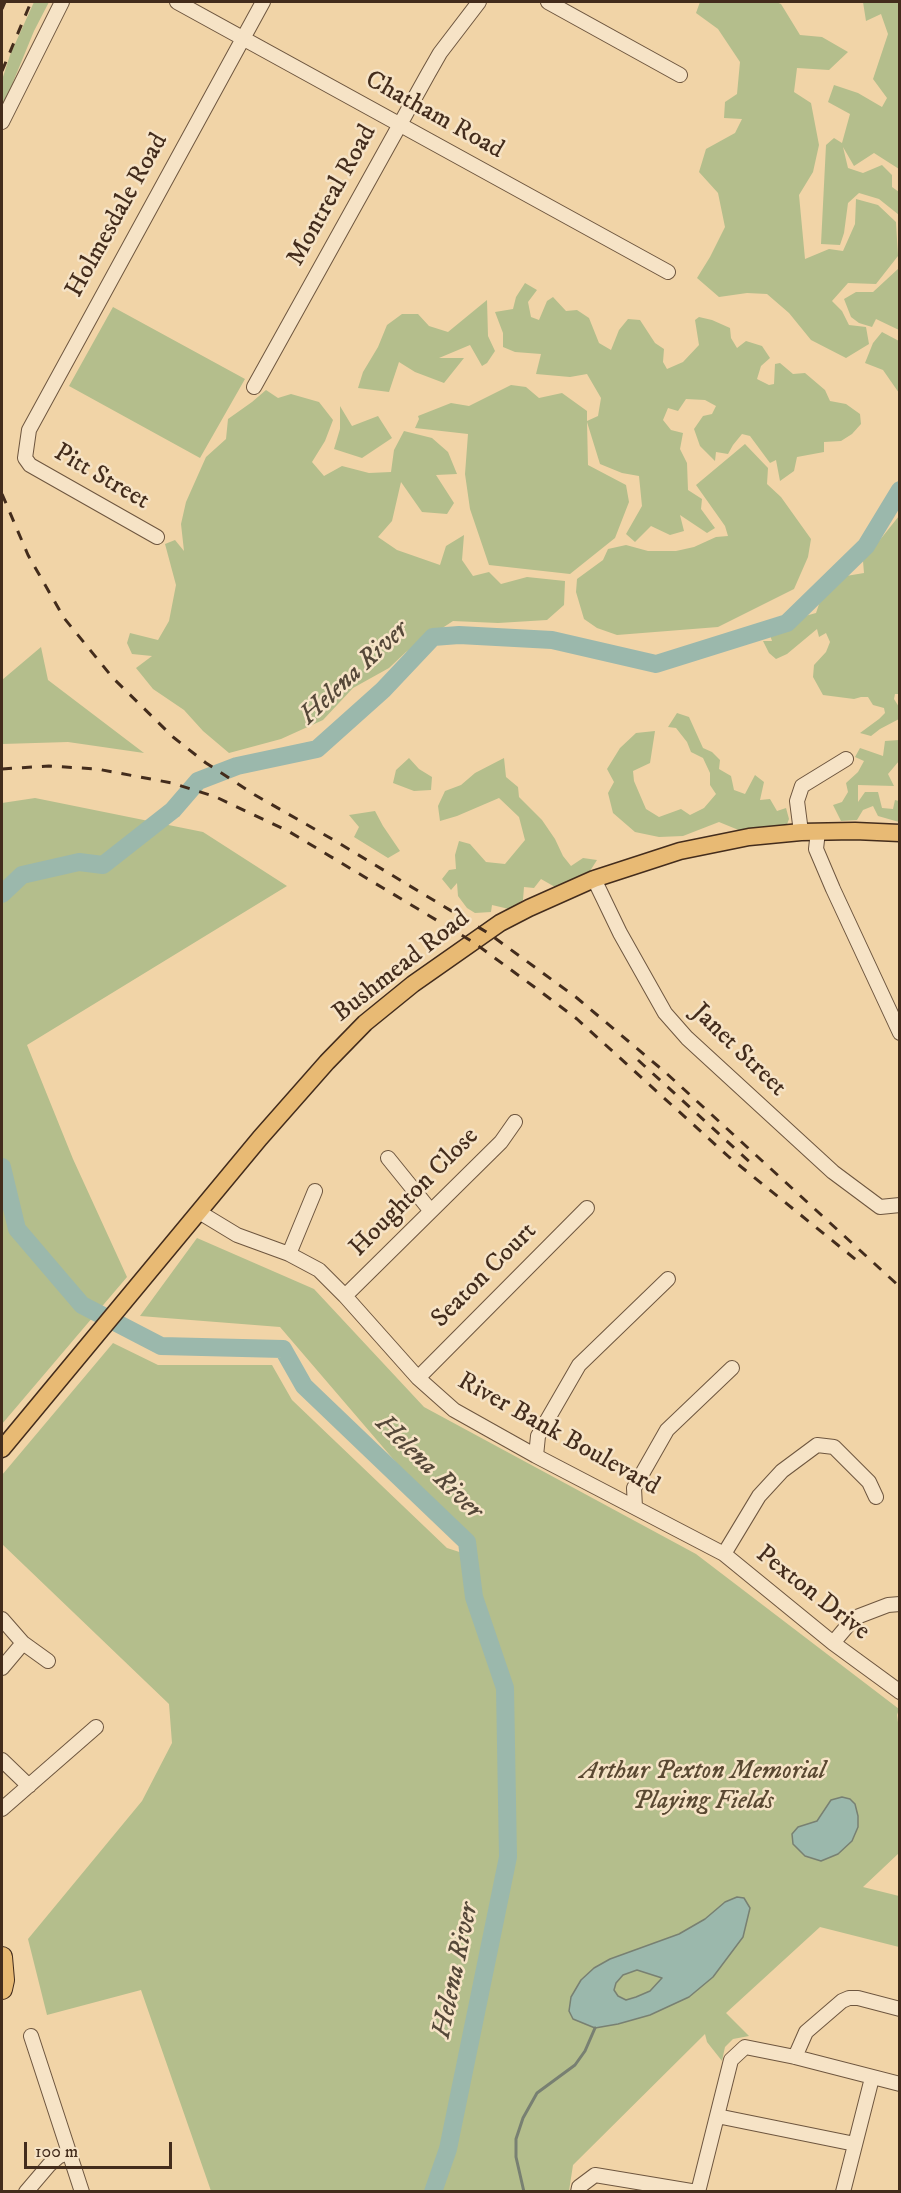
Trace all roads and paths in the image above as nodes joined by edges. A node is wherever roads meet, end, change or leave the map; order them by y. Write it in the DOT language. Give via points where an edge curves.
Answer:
graph roads {
  1 [pos="62,2"];
  2 [pos="177,2"];
  3 [pos="263,2"];
  4 [pos="479,2"];
  5 [pos="548,2"];
  6 [pos="244,38"];
  7 [pos="680,75"];
  8 [pos="2,122"];
  9 [pos="400,124"];
  10 [pos="668,272"];
  11 [pos="254,387"];
  12 [pos="26,458"];
  13 [pos="157,537"];
  14 [pos="846,759"];
  15 [pos="809,831"];
  16 [pos="900,833"];
  17 [pos="594,879"];
  18 [pos="900,1033"];
  19 [pos="515,1122"];
  20 [pos="388,1158"];
  21 [pos="315,1191"];
  22 [pos="900,1204"];
  23 [pos="587,1208"];
  24 [pos="430,1210"];
  25 [pos="199,1212"];
  26 [pos="289,1254"];
  27 [pos="668,1279"];
  28 [pos="345,1296"];
  29 [pos="732,1368"];
  30 [pos="418,1378"];
  31 [pos="2,1449"];
  32 [pos="536,1456"];
  33 [pos="876,1497"];
  34 [pos="635,1507"];
  35 [pos="724,1554"];
  36 [pos="900,1604"];
  37 [pos="2,1619"];
  38 [pos="23,1643"];
  39 [pos="833,1643"];
  40 [pos="48,1661"];
  41 [pos="2,1668"];
  42 [pos="900,1692"];
  43 [pos="96,1727"];
  44 [pos="2,1760"];
  45 [pos="29,1786"];
  46 [pos="2,1809"];
  47 [pos="2,1957"];
  48 [pos="2,1989"];
  49 [pos="900,2008"];
  50 [pos="31,2036"];
  51 [pos="795,2057"];
  52 [pos="872,2078"];
  53 [pos="900,2084"];
  54 [pos="717,2116"];
  55 [pos="855,2144"];
  56 [pos="69,2152"];
  57 [pos="639,2187"];
  58 [pos="26,2192"];
  59 [pos="82,2192"];
  60 [pos="578,2192"];
  61 [pos="697,2192"];
  62 [pos="843,2192"];
  1 -- 8 [label="street"];
  2 -- 6 [label="street, Chatham Road"];
  3 -- 6 [label="street, Holmesdale Road"];
  4 -- 9 [label="street, Montreal Road" via="440,52"];
  5 -- 7 [label="street"];
  6 -- 9 [label="street, Chatham Road"];
  6 -- 12 [label="street, Holmesdale Road" via="28,430"];
  9 -- 10 [label="street, Chatham Road"];
  9 -- 11 [label="street, Montreal Road"];
  12 -- 13 [label="street, Pitt Street" via="30,465"];
  14 -- 15 [label="street" via="802,786 797,801"];
  15 -- 16 [label="main road, Bushmead Road"];
  15 -- 17 [label="main road, Bushmead Road" via="749,837 680,851"];
  15 -- 18 [label="street"];
  17 -- 22 [label="street, Janet Street" via="665,1013 687,1038 833,1172 880,1207"];
  17 -- 25 [label="main road, Bushmead Road" via="500,923 365,1023 293,1099"];
  19 -- 24 [label="street, Houghton Close" via="501,1142"];
  20 -- 24 [label="street"];
  21 -- 26 [label="street"];
  23 -- 30 [label="street, Seaton Court"];
  24 -- 28 [label="street, Houghton Close"];
  25 -- 26 [label="street, River Bank Boulevard" via="237,1235"];
  25 -- 31 [label="main road, Bushmead Road"];
  26 -- 28 [label="street, River Bank Boulevard" via="319,1270"];
  27 -- 32 [label="street" via="579,1365 538,1436"];
  28 -- 30 [label="street, River Bank Boulevard"];
  29 -- 34 [label="street" via="667,1430 634,1488"];
  30 -- 32 [label="street, River Bank Boulevard" via="454,1410"];
  32 -- 34 [label="street, River Bank Boulevard"];
  33 -- 35 [label="street" via="869,1482 834,1447 817,1445 782,1471 759,1496"];
  34 -- 35 [label="street, River Bank Boulevard"];
  35 -- 39 [label="street, Pexton Drive"];
  36 -- 39 [label="street" via="854,1618"];
  37 -- 38 [label="street"];
  38 -- 40 [label="street"];
  38 -- 41 [label="street"];
  39 -- 42 [label="street, Pexton Drive"];
  43 -- 45 [label="street"];
  44 -- 45 [label="street"];
  45 -- 46 [label="street"];
  47 -- 48 [label="highway"];
  49 -- 51 [label="street" via="858,1998 842,2001 806,2032"];
  50 -- 56 [label="street"];
  51 -- 52 [label="street"];
  51 -- 54 [label="street" via="745,2047 731,2060"];
  52 -- 53 [label="street"];
  52 -- 55 [label="street"];
  54 -- 55 [label="street"];
  54 -- 61 [label="street"];
  55 -- 62 [label="street"];
  56 -- 58 [label="street" via="49,2164"];
  56 -- 59 [label="street"];
  57 -- 60 [label="street" via="595,2175"];
  57 -- 61 [label="street"];
}
